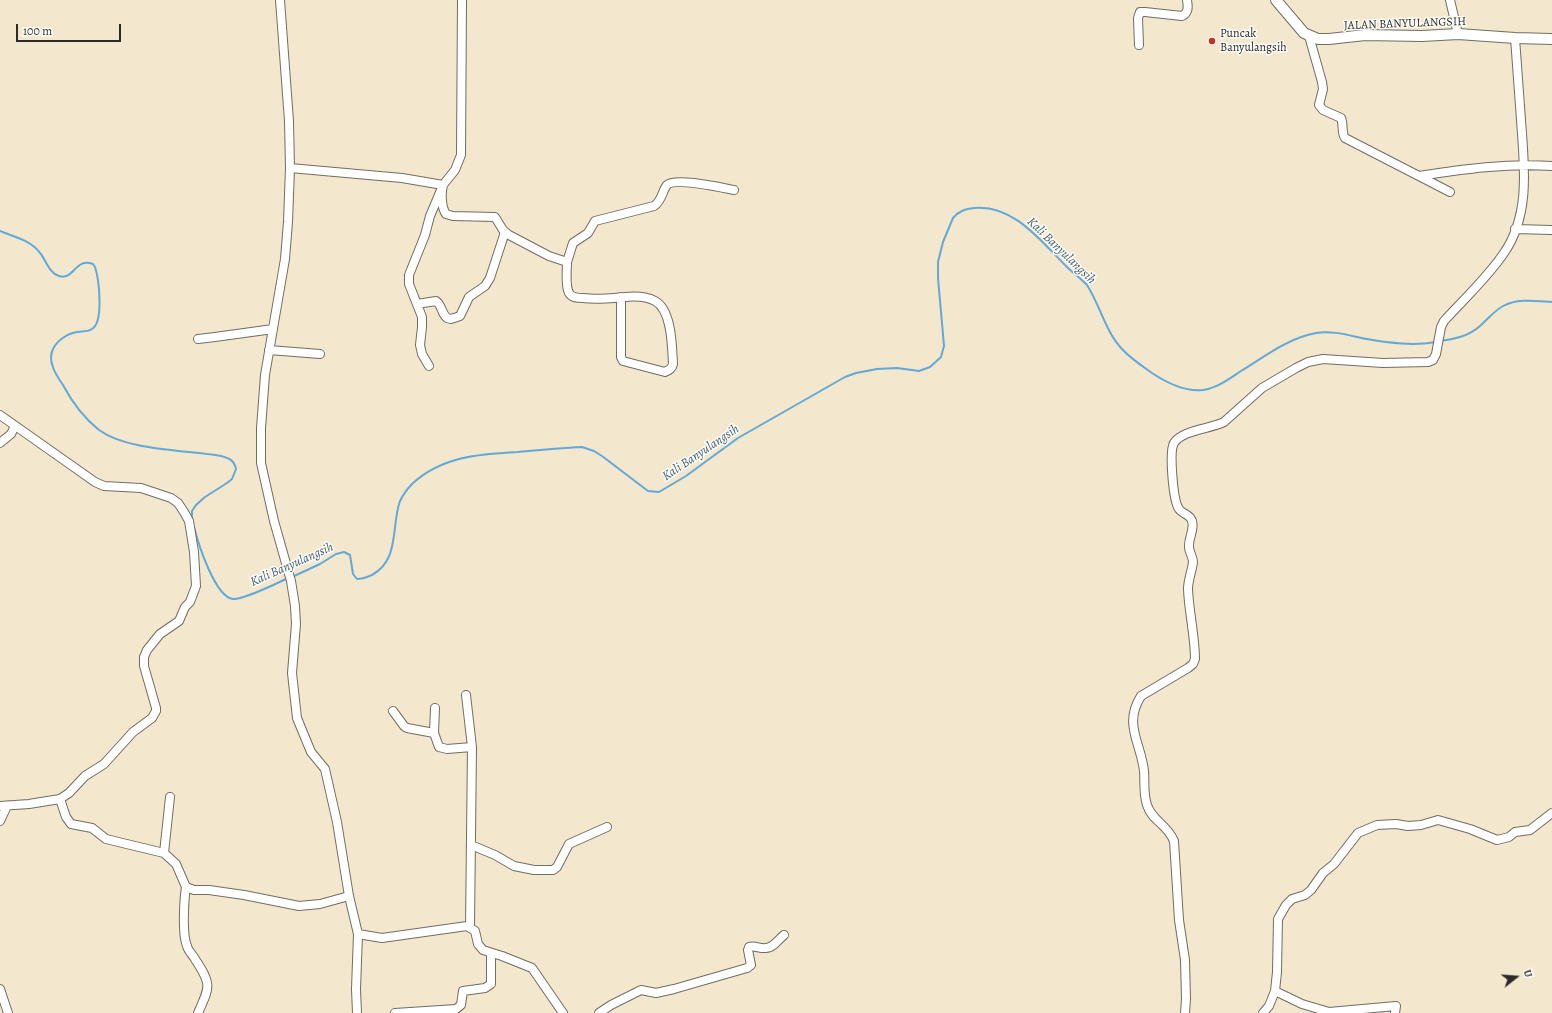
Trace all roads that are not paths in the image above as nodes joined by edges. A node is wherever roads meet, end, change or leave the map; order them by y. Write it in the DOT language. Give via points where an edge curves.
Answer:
graph roads {
  1 [pos="280,0"];
  2 [pos="462,0"];
  3 [pos="1187,0"];
  4 [pos="1276,0"];
  5 [pos="1450,0"];
  6 [pos="1458,34"];
  7 [pos="1309,36"];
  8 [pos="1515,38"];
  9 [pos="1552,39"];
  10 [pos="1139,45"];
  11 [pos="1524,164"];
  12 [pos="1552,166"];
  13 [pos="290,168"];
  14 [pos="1419,176"];
  15 [pos="442,187"];
  16 [pos="734,190"];
  17 [pos="1450,192"];
  18 [pos="1515,229"];
  19 [pos="1552,230"];
  20 [pos="505,232"];
  21 [pos="567,262"];
  22 [pos="621,297"];
  23 [pos="417,304"];
  24 [pos="273,329"];
  25 [pos="198,339"];
  26 [pos="269,350"];
  27 [pos="320,354"];
  28 [pos="428,366"];
  29 [pos="0,415"];
  30 [pos="15,426"];
  31 [pos="0,443"];
  32 [pos="466,695"];
  33 [pos="436,708"];
  34 [pos="393,711"];
  35 [pos="434,733"];
  36 [pos="472,747"];
  37 [pos="170,797"];
  38 [pos="60,799"];
  39 [pos="3,806"];
  40 [pos="1552,813"];
  41 [pos="0,821"];
  42 [pos="607,827"];
  43 [pos="471,845"];
  44 [pos="164,853"];
  45 [pos="186,887"];
  46 [pos="349,896"];
  47 [pos="470,927"];
  48 [pos="358,934"];
  49 [pos="784,935"];
  50 [pos="491,954"];
  51 [pos="0,989"];
  52 [pos="1275,991"];
  53 [pos="8,1013"];
  54 [pos="198,1013"];
  55 [pos="357,1013"];
  56 [pos="395,1013"];
  57 [pos="563,1013"];
  58 [pos="599,1013"];
  59 [pos="1184,1013"];
  60 [pos="1263,1013"];
  61 [pos="1395,1013"];
  1 -- 13 [label="street"];
  2 -- 15 [label="street" via="461,154 455,170"];
  3 -- 10 [label="street" via="1188,11 1182,16 1140,12"];
  4 -- 7 [label="street"];
  5 -- 6 [label="street"];
  6 -- 7 [label="street, JALAN BANYULANGSIH" via="1329,39"];
  6 -- 8 [label="street, JALAN BANYULANGSIH"];
  7 -- 14 [label="street" via="1322,82 1320,107 1340,118 1343,122 1342,133 1348,141"];
  8 -- 9 [label="street, JALAN BANYULANGSIH"];
  8 -- 11 [label="street"];
  11 -- 12 [label="street"];
  11 -- 14 [label="street"];
  11 -- 18 [label="street" via="1524,190"];
  13 -- 15 [label="street" via="402,178"];
  13 -- 24 [label="street" via="285,259"];
  14 -- 17 [label="street"];
  15 -- 20 [label="street" via="446,214 494,216"];
  15 -- 23 [label="street" via="409,275 409,284"];
  16 -- 21 [label="street" via="672,182 667,185 654,206 595,220 588,234 573,243"];
  18 -- 19 [label="street"];
  18 -- 59 [label="street" via="1505,252 1472,293 1444,321 1433,360 1426,363 1323,359 1308,362 1262,388 1224,422 1193,431 1178,438 1173,444 1171,452 1178,509 1190,517 1194,527 1189,541 1193,561 1188,589 1195,659 1188,668 1141,696 1133,714 1132,727 1144,772 1143,786 1147,805 1154,818 1170,831 1174,841 1179,920 1185,960"];
  20 -- 21 [label="street" via="549,256"];
  20 -- 23 [label="street" via="490,278 485,286 469,297 460,316 447,318 436,301"];
  21 -- 22 [label="street" via="568,288 574,297"];
  22 -- 22 [label="street" via="643,297 656,301 664,310 669,322 672,368 664,372 623,361"];
  23 -- 28 [label="street" via="422,317 420,345"];
  24 -- 25 [label="street"];
  24 -- 26 [label="street"];
  26 -- 27 [label="street"];
  26 -- 46 [label="street" via="260,450 267,493 291,581 295,606 292,684 297,718 311,752 327,776"];
  29 -- 30 [label="street"];
  30 -- 31 [label="street" via="11,434"];
  30 -- 38 [label="street" via="104,486 141,488 174,501 189,521 194,552 196,586 190,602 179,621 160,634 144,657 144,666 156,708 155,714 133,732 104,764 85,776"];
  32 -- 36 [label="street"];
  33 -- 35 [label="street"];
  34 -- 35 [label="street" via="407,728"];
  35 -- 36 [label="street" via="441,748 447,750"];
  36 -- 43 [label="street"];
  37 -- 44 [label="street"];
  38 -- 39 [label="street"];
  38 -- 44 [label="street" via="66,817 72,824 92,828 106,839"];
  39 -- 41 [label="street"];
  40 -- 52 [label="street" via="1530,830 1515,832 1509,837 1496,840 1438,820 1421,825 1377,825 1358,833 1311,890 1292,899 1278,919"];
  42 -- 43 [label="street" via="569,844 553,870 514,866"];
  43 -- 47 [label="street"];
  44 -- 45 [label="street" via="176,864"];
  45 -- 46 [label="street" via="299,906 320,904"];
  45 -- 54 [label="street" via="185,939 208,984 208,993"];
  46 -- 48 [label="street"];
  47 -- 48 [label="street" via="382,938"];
  47 -- 50 [label="street" via="475,931 478,944"];
  48 -- 55 [label="street"];
  49 -- 58 [label="street" via="766,948 749,947 751,965 747,968 656,993 641,990"];
  50 -- 56 [label="street" via="491,984 485,988 463,991 461,1005 456,1009"];
  50 -- 57 [label="street" via="532,968"];
  51 -- 53 [label="street"];
  52 -- 60 [label="street"];
  52 -- 61 [label="street" via="1302,1004 1329,1012 1396,1006"];
}
